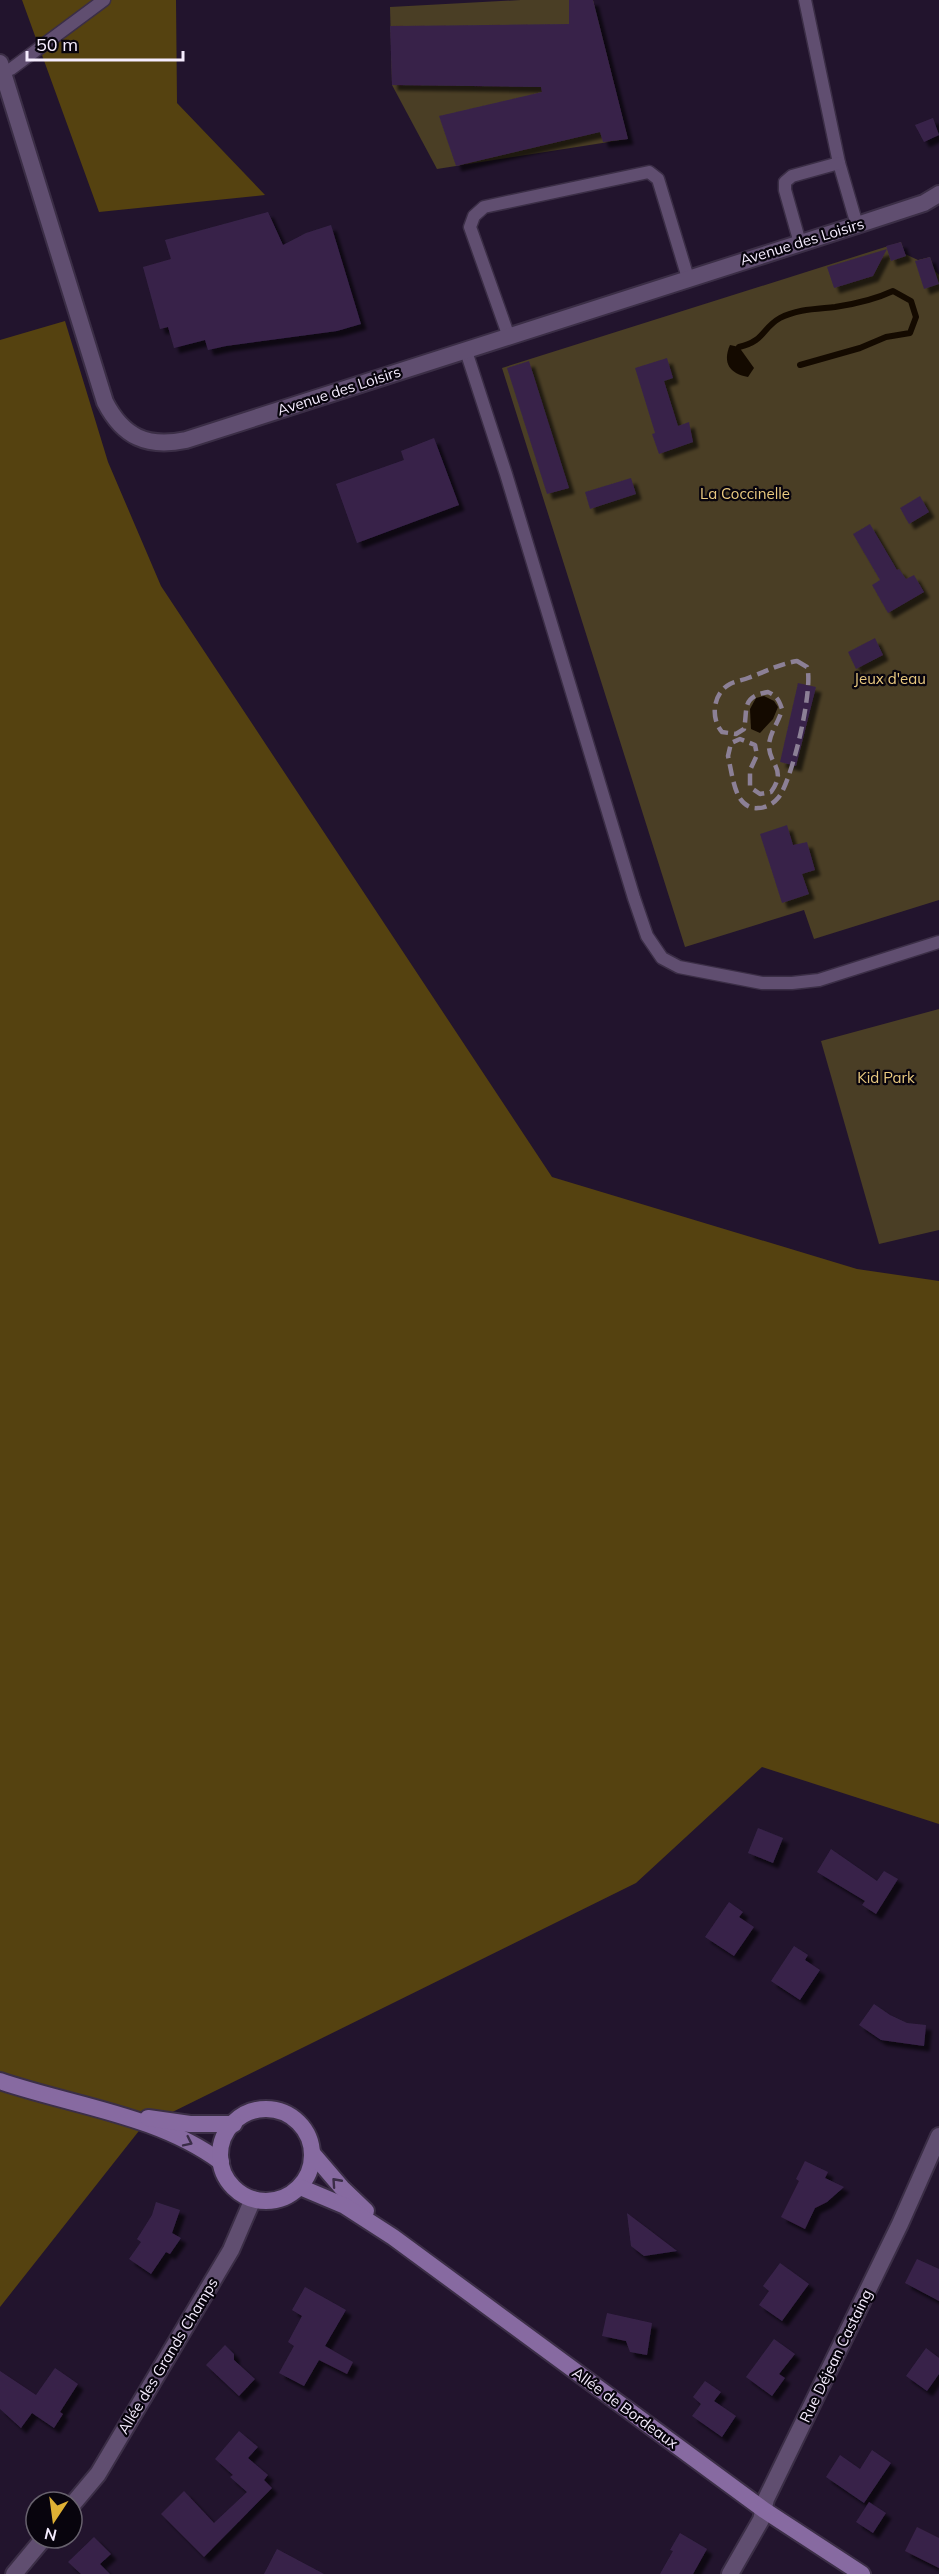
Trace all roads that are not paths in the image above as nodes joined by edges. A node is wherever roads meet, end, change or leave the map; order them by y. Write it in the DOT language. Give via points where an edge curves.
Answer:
graph roads {
  1 [pos="104,0"];
  2 [pos="805,0"];
  3 [pos="1,67"];
  4 [pos="839,163"];
  5 [pos="939,194"];
  6 [pos="932,202"];
  7 [pos="858,225"];
  8 [pos="800,243"];
  9 [pos="688,278"];
  10 [pos="509,337"];
  11 [pos="466,351"];
  12 [pos="939,942"];
  13 [pos="0,2080"];
  14 [pos="93,2108"];
  15 [pos="234,2124"];
  16 [pos="939,2136"];
  17 [pos="312,2153"];
  18 [pos="221,2162"];
  19 [pos="300,2187"];
  20 [pos="253,2199"];
  21 [pos="393,2236"];
  22 [pos="84,2491"];
  23 [pos="764,2510"];
  24 [pos="34,2550"];
  25 [pos="14,2574"];
  26 [pos="730,2574"];
  27 [pos="862,2574"];
  1 -- 3 [label="lane" via="11,69"];
  2 -- 4 [label="lane"];
  3 -- 11 [label="street, Avenue des Loisirs" via="105,402 115,421 129,433 146,441 186,440"];
  4 -- 7 [label="lane"];
  4 -- 8 [label="lane" via="792,176 785,182"];
  5 -- 6 [label="street, Avenue des Loisirs"];
  6 -- 7 [label="street, Avenue des Loisirs"];
  7 -- 8 [label="street, Avenue des Loisirs"];
  8 -- 9 [label="street, Avenue des Loisirs"];
  9 -- 10 [label="street, Avenue des Loisirs"];
  9 -- 10 [label="lane" via="658,179 649,172 484,207 474,216 470,227"];
  10 -- 11 [label="street, Avenue des Loisirs"];
  11 -- 12 [label="lane" via="634,898 656,952 669,963 699,971 762,983 792,983 827,977"];
  13 -- 14 [label="main road"];
  14 -- 15 [label="main road" via="190,2124"];
  14 -- 18 [label="main road, one-way" via="178,2137"];
  15 -- 17 [label="main road" via="255,2111 285,2113 305,2129"];
  15 -- 18 [label="main road" via="221,2145"];
  16 -- 23 [label="street, Rue Déjean Castaing"];
  17 -- 19 [label="main road" via="311,2168"];
  21 -- 17 [label="main road, Allée de Bordeaux, one-way"];
  18 -- 20 [label="main road" via="235,2189"];
  19 -- 20 [label="main road" via="286,2197"];
  19 -- 21 [label="main road, Allée de Bordeaux" via="345,2206"];
  20 -- 22 [label="street, Allée des Grands Champs" via="231,2250 98,2474"];
  21 -- 23 [label="main road, Allée de Bordeaux"];
  23 -- 26 [label="street, Rue Déjean Castaing"];
  23 -- 27 [label="main road, Allée de Bordeaux"];
  24 -- 25 [label="street"];
}
